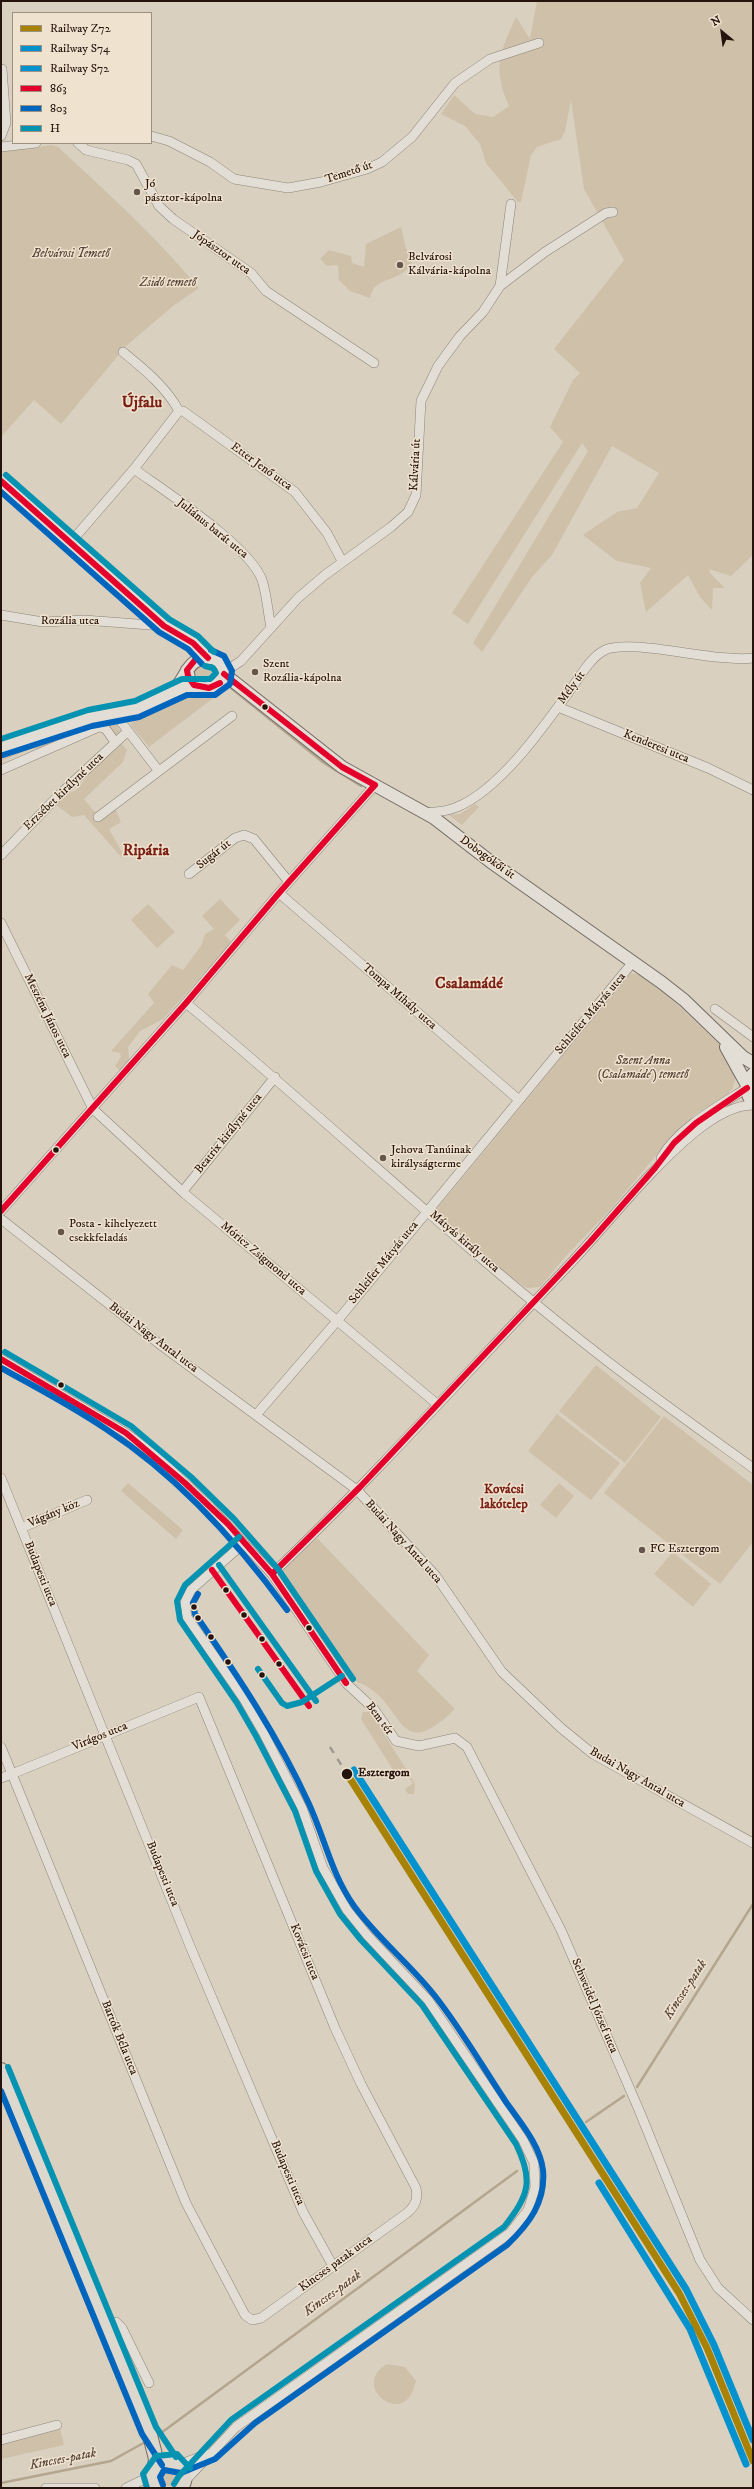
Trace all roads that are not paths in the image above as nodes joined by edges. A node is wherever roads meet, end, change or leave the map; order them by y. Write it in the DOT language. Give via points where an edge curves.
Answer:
graph roads {
  1 [pos="539,43"];
  2 [pos="2,69"];
  3 [pos="1,136"];
  4 [pos="152,136"];
  5 [pos="27,144"];
  6 [pos="79,144"];
  7 [pos="1,147"];
  8 [pos="511,204"];
  9 [pos="610,212"];
  10 [pos="500,286"];
  11 [pos="123,352"];
  12 [pos="374,363"];
  13 [pos="179,412"];
  14 [pos="134,469"];
  15 [pos="1,481"];
  16 [pos="70,543"];
  17 [pos="342,560"];
  18 [pos="1,615"];
  19 [pos="164,626"];
  20 [pos="271,628"];
  21 [pos="178,635"];
  22 [pos="208,658"];
  23 [pos="753,658"];
  24 [pos="191,665"];
  25 [pos="223,674"];
  26 [pos="194,686"];
  27 [pos="172,692"];
  28 [pos="558,707"];
  29 [pos="115,714"];
  30 [pos="232,716"];
  31 [pos="128,731"];
  32 [pos="115,742"];
  33 [pos="1,747"];
  34 [pos="1,770"];
  35 [pos="158,770"];
  36 [pos="375,785"];
  37 [pos="753,790"];
  38 [pos="424,813"];
  39 [pos="98,817"];
  40 [pos="1,855"];
  41 [pos="189,874"];
  42 [pos="289,882"];
  43 [pos="279,893"];
  44 [pos="1,923"];
  45 [pos="633,962"];
  46 [pos="186,1003"];
  47 [pos="715,1009"];
  48 [pos="718,1034"];
  49 [pos="753,1037"];
  50 [pos="753,1063"];
  51 [pos="753,1074"];
  52 [pos="275,1078"];
  53 [pos="747,1087"];
  54 [pos="518,1100"];
  55 [pos="753,1104"];
  56 [pos="93,1108"];
  57 [pos="655,1168"];
  58 [pos="182,1191"];
  59 [pos="427,1210"];
  60 [pos="1,1211"];
  61 [pos="1,1219"];
  62 [pos="533,1302"];
  63 [pos="336,1321"];
  64 [pos="1,1359"];
  65 [pos="437,1404"];
  66 [pos="256,1415"];
  67 [pos="753,1468"];
  68 [pos="1,1478"];
  69 [pos="357,1490"];
  70 [pos="87,1500"];
  71 [pos="21,1528"];
  72 [pos="244,1543"];
  73 [pos="272,1574"];
  74 [pos="199,1697"];
  75 [pos="106,1734"];
  76 [pos="405,1744"];
  77 [pos="1,1747"];
  78 [pos="12,1774"];
  79 [pos="1,1778"];
  80 [pos="753,1843"];
  81 [pos="1,2070"];
  82 [pos="416,2202"];
  83 [pos="333,2266"];
  84 [pos="252,2320"];
  85 [pos="753,2320"];
  86 [pos="104,2323"];
  87 [pos="149,2383"];
  88 [pos="57,2425"];
  89 [pos="1,2440"];
  90 [pos="157,2447"];
  91 [pos="210,2452"];
  92 [pos="174,2463"];
  93 [pos="154,2477"];
  94 [pos="182,2486"];
  95 [pos="46,2488"];
  96 [pos="95,2488"];
  97 [pos="126,2488"];
  1 -- 4 [label="street, Temető út" via="490,59 455,83 412,137 382,162 321,182 288,188 234,179 210,162 169,141"];
  2 -- 3 [label="street" via="6,123"];
  5 -- 7 [label="street"];
  6 -- 12 [label="street, Jópásztor utca" via="86,150 136,164 159,206 173,219 250,272 266,291"];
  8 -- 10 [label="street, Kálvária út" via="505,233"];
  9 -- 10 [label="street, Kálvária út" via="545,252"];
  10 -- 17 [label="street, Kálvária út" via="483,312 448,352 429,381 421,401 417,481 412,506 404,518"];
  11 -- 13 [label="street" via="158,383"];
  13 -- 14 [label="street"];
  13 -- 17 [label="street, Etter Jenő utca" via="183,410 295,492 327,533"];
  14 -- 16 [label="street"];
  14 -- 20 [label="street, Juliánus barát utca" via="232,542 252,562 262,580"];
  15 -- 16 [label="street"];
  16 -- 19 [label="street"];
  17 -- 20 [label="street, Kálvária út" via="298,598"];
  18 -- 19 [label="street, Rozália utca" via="43,622 84,620"];
  19 -- 21 [label="street"];
  20 -- 25 [label="street, Kálvária út" via="238,663"];
  21 -- 22 [label="street"];
  21 -- 24 [label="street" via="191,650"];
  22 -- 24 [label="main road"];
  22 -- 25 [label="main road" via="216,660"];
  23 -- 28 [label="street, Mély út" via="611,648 594,658"];
  24 -- 26 [label="main road" via="188,679"];
  24 -- 27 [label="main road"];
  25 -- 26 [label="main road" via="213,687"];
  25 -- 36 [label="main road, Dobogókői út" via="342,767"];
  26 -- 27 [label="main road"];
  27 -- 29 [label="main road" via="149,704"];
  28 -- 37 [label="street, Kenderesi utca" via="708,768"];
  28 -- 38 [label="street, Mély út" via="492,784 458,807"];
  29 -- 31 [label="street"];
  29 -- 33 [label="main road" via="78,722"];
  30 -- 35 [label="street"];
  31 -- 32 [label="street, Erzsébet királyné utca"];
  31 -- 35 [label="street"];
  32 -- 34 [label="street" via="105,728 99,727"];
  32 -- 40 [label="street, Erzsébet királyné utca"];
  35 -- 39 [label="street"];
  36 -- 38 [label="main road, Dobogókői út"];
  36 -- 42 [label="street"];
  38 -- 45 [label="main road, Dobogókői út"];
  41 -- 42 [label="street, Sugár út" via="234,838 247,835 254,839"];
  42 -- 43 [label="street"];
  43 -- 46 [label="street"];
  43 -- 54 [label="street, Tompa Mihály utca"];
  44 -- 56 [label="street, Meszéna János utca"];
  45 -- 48 [label="main road, Dobogókői út" via="684,1000"];
  45 -- 54 [label="street, Schleifer Mátyás utca"];
  46 -- 52 [label="street, Mátyás király utca"];
  46 -- 56 [label="street"];
  47 -- 49 [label="street"];
  48 -- 50 [label="main road, Dobogókői út"];
  48 -- 53 [label="main road, Dobogókői út"];
  51 -- 53 [label="main road"];
  52 -- 58 [label="street, Beatrix királyné utca"];
  52 -- 59 [label="street, Mátyás király utca"];
  53 -- 55 [label="main road, Dobogókői út" via="748,1097"];
  53 -- 57 [label="street" via="679,1136"];
  54 -- 59 [label="street, Schleifer Mátyás utca"];
  55 -- 57 [label="street" via="735,1109 706,1124"];
  56 -- 58 [label="street, Móricz Zsigmond utca"];
  56 -- 60 [label="street"];
  57 -- 62 [label="street"];
  58 -- 63 [label="street, Móricz Zsigmond utca"];
  59 -- 62 [label="street, Mátyás király utca"];
  59 -- 63 [label="street, Schleifer Mátyás utca"];
  61 -- 66 [label="street, Budai Nagy Antal utca" via="162,1346"];
  62 -- 65 [label="street"];
  62 -- 67 [label="street, Mátyás király utca" via="633,1381"];
  63 -- 65 [label="street, Móricz Zsigmond utca"];
  63 -- 66 [label="street, Schleifer Mátyás utca"];
  64 -- 72 [label="street, Bem tér" via="126,1433 185,1482"];
  65 -- 69 [label="street"];
  66 -- 69 [label="street, Budai Nagy Antal utca"];
  68 -- 71 [label="street, Budapesti utca"];
  69 -- 73 [label="street"];
  69 -- 80 [label="street, Budai Nagy Antal utca" via="436,1576 502,1672 528,1699 593,1754"];
  70 -- 71 [label="street, Vágány köz"];
  71 -- 75 [label="street, Budapesti utca"];
  72 -- 73 [label="street, Bem tér"];
  72 -- 91 [label="street" via="191,1590 185,1602 187,1617 244,1699 263,1732 302,1808 320,1860 333,1888 362,1929 428,2000 512,2123 534,2163 535,2188 524,2217 506,2236 250,2417"];
  73 -- 76 [label="street, Bem tér" via="346,1683 374,1709 396,1741"];
  74 -- 75 [label="street, Virágos utca"];
  74 -- 82 [label="street, Kovácsi utca" via="335,2028 360,2084 416,2188"];
  75 -- 78 [label="street, Virágos utca"];
  75 -- 83 [label="street, Budapesti utca" via="194,1953 303,2212"];
  76 -- 85 [label="street, Schweidel József utca" via="419,1746 455,1738 467,1747 561,1930 639,2110 700,2260 718,2288"];
  77 -- 78 [label="street, Bartók Béla utca"];
  78 -- 79 [label="street, Virágos utca"];
  78 -- 84 [label="street, Bartók Béla utca" via="186,2203 242,2312"];
  81 -- 86 [label="main road"];
  82 -- 83 [label="street, Kincses patak utca" via="407,2213"];
  83 -- 84 [label="street, Kincses patak utca" via="261,2318"];
  86 -- 87 [label="street" via="116,2322 122,2328"];
  86 -- 90 [label="main road"];
  88 -- 89 [label="street"];
  90 -- 92 [label="main road"];
  90 -- 93 [label="main road"];
  91 -- 92 [label="street"];
  91 -- 94 [label="street"];
  92 -- 93 [label="main road"];
  92 -- 94 [label="main road" via="184,2472"];
  93 -- 97 [label="street"];
  95 -- 96 [label="street"];
}
